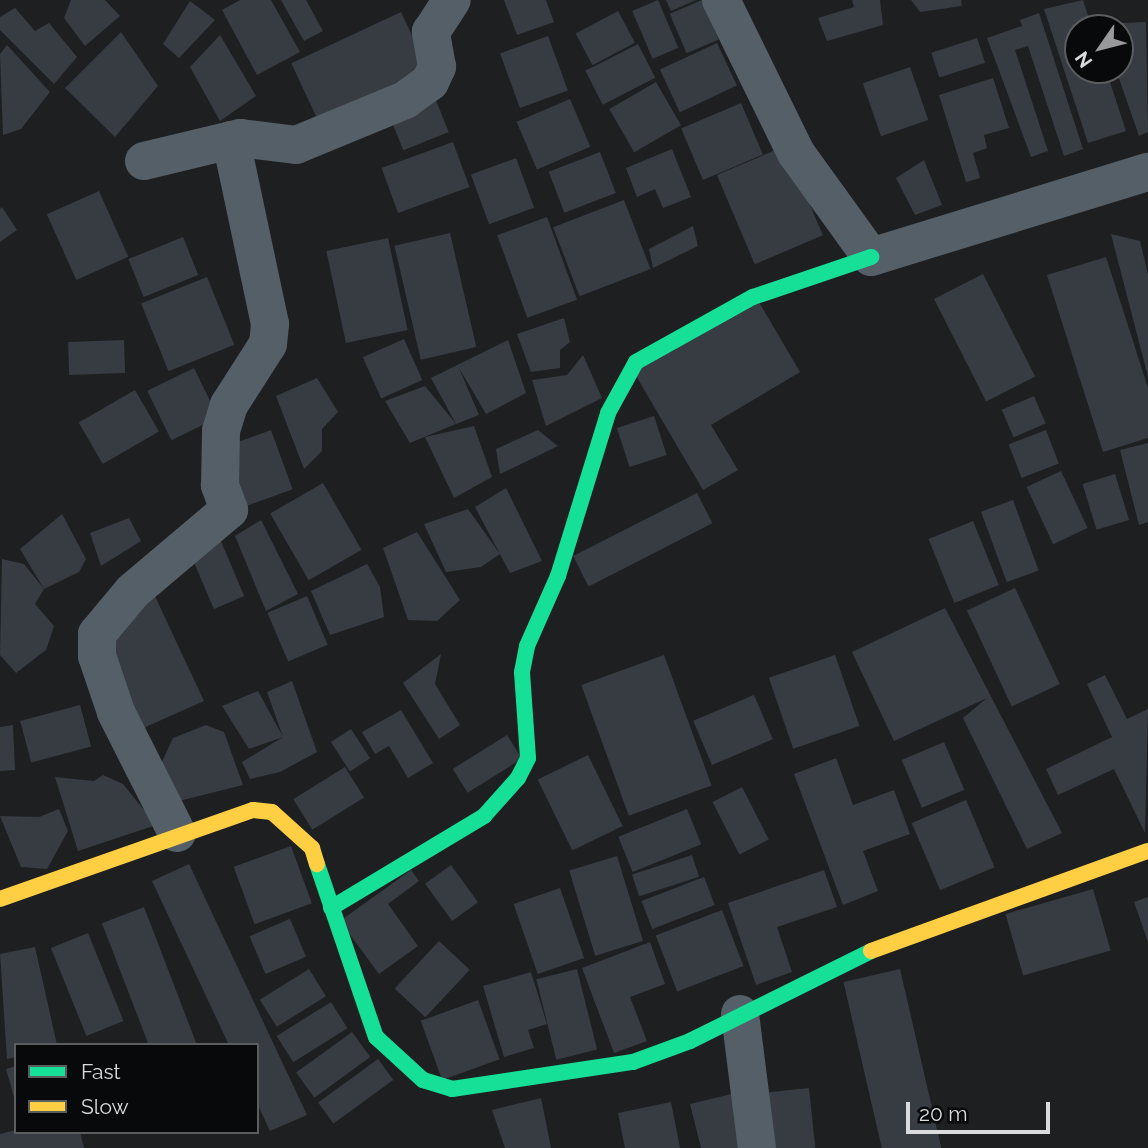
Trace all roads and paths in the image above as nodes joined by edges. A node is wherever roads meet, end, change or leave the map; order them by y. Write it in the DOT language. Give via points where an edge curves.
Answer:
graph roads {
  1 [pos="452,0"];
  2 [pos="721,0"];
  3 [pos="231,140"];
  4 [pos="144,161"];
  5 [pos="1148,172"];
  6 [pos="870,257"];
  7 [pos="177,834"];
  8 [pos="1148,851"];
  9 [pos="0,900"];
  10 [pos="331,908"];
  11 [pos="740,1014"];
  12 [pos="757,1148"];
  1 -- 3 [label="street" via="431,32 437,67 430,82 405,100 296,145"];
  2 -- 6 [label="street" via="796,153"];
  3 -- 4 [label="street"];
  3 -- 7 [label="street" via="271,324 268,344 229,405 221,431 220,485 229,510 133,591 97,634 97,656 116,712"];
  5 -- 6 [label="street"];
  6 -- 10 [label="street" via="753,298 636,362 608,413 558,576 527,646 522,672 528,758 518,778 484,816"];
  7 -- 9 [label="street"];
  7 -- 10 [label="street" via="253,810 272,812 312,848"];
  8 -- 11 [label="street" via="845,960"];
  10 -- 11 [label="street" via="376,1037 423,1080 453,1089 633,1062"];
  11 -- 12 [label="street"];
}
